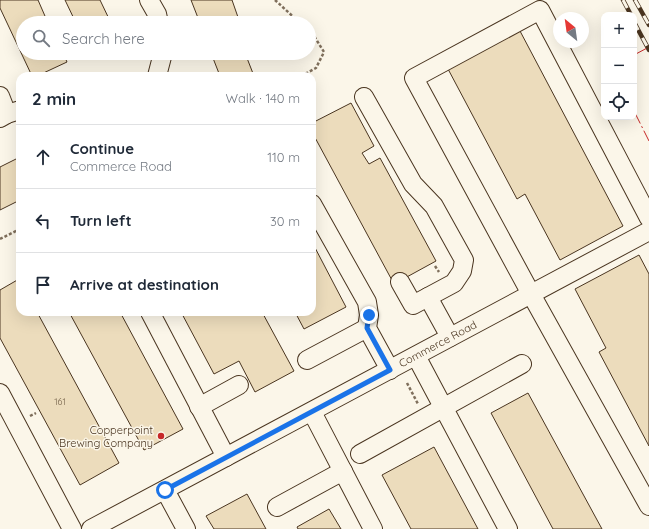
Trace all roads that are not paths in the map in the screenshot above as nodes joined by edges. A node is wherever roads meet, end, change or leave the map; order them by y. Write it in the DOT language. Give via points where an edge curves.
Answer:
graph roads {
  1 [pos="149,0"];
  2 [pos="157,16"];
  3 [pos="161,60"];
  4 [pos="158,72"];
  5 [pos="0,96"];
  6 [pos="364,97"];
  7 [pos="9,114"];
  8 [pos="316,211"];
  9 [pos="649,218"];
  10 [pos="649,231"];
  11 [pos="400,282"];
  12 [pos="531,294"];
  13 [pos="428,297"];
  14 [pos="152,316"];
  15 [pos="367,328"];
  16 [pos="450,337"];
  17 [pos="416,356"];
  18 [pos="306,360"];
  19 [pos="522,364"];
  20 [pos="390,370"];
  21 [pos="239,385"];
  22 [pos="0,394"];
  23 [pos="199,407"];
  24 [pos="443,408"];
  25 [pos="312,412"];
  26 [pos="360,454"];
  27 [pos="226,457"];
  28 [pos="343,470"];
  29 [pos="165,490"];
  30 [pos="649,506"];
  31 [pos="277,507"];
  32 [pos="72,529"];
  33 [pos="91,529"];
  34 [pos="186,529"];
  35 [pos="373,529"];
  36 [pos="508,529"];
  1 -- 2 [label="street"];
  3 -- 4 [label="street"];
  5 -- 7 [label="street"];
  6 -- 13 [label="street" via="413,184 434,206 464,260 462,271 454,283"];
  8 -- 15 [label="street" via="367,302"];
  9 -- 12 [label="street" via="540,10 414,78"];
  10 -- 12 [label="street, Commerce Road"];
  11 -- 13 [label="street" via="413,305"];
  12 -- 16 [label="street, Commerce Road"];
  12 -- 30 [label="street"];
  13 -- 16 [label="street"];
  14 -- 23 [label="street"];
  15 -- 18 [label="street"];
  15 -- 20 [label="street"];
  16 -- 17 [label="street, Commerce Road"];
  17 -- 20 [label="street, Commerce Road"];
  17 -- 24 [label="street"];
  19 -- 24 [label="street"];
  20 -- 25 [label="street, Commerce Road"];
  21 -- 23 [label="street"];
  22 -- 32 [label="street"];
  23 -- 27 [label="street"];
  24 -- 26 [label="street"];
  24 -- 36 [label="street"];
  25 -- 27 [label="street, Commerce Road"];
  25 -- 28 [label="street"];
  27 -- 29 [label="street, Commerce Road"];
  28 -- 31 [label="street"];
  28 -- 35 [label="street"];
  29 -- 33 [label="street, Commerce Road"];
  29 -- 34 [label="street"];
}
